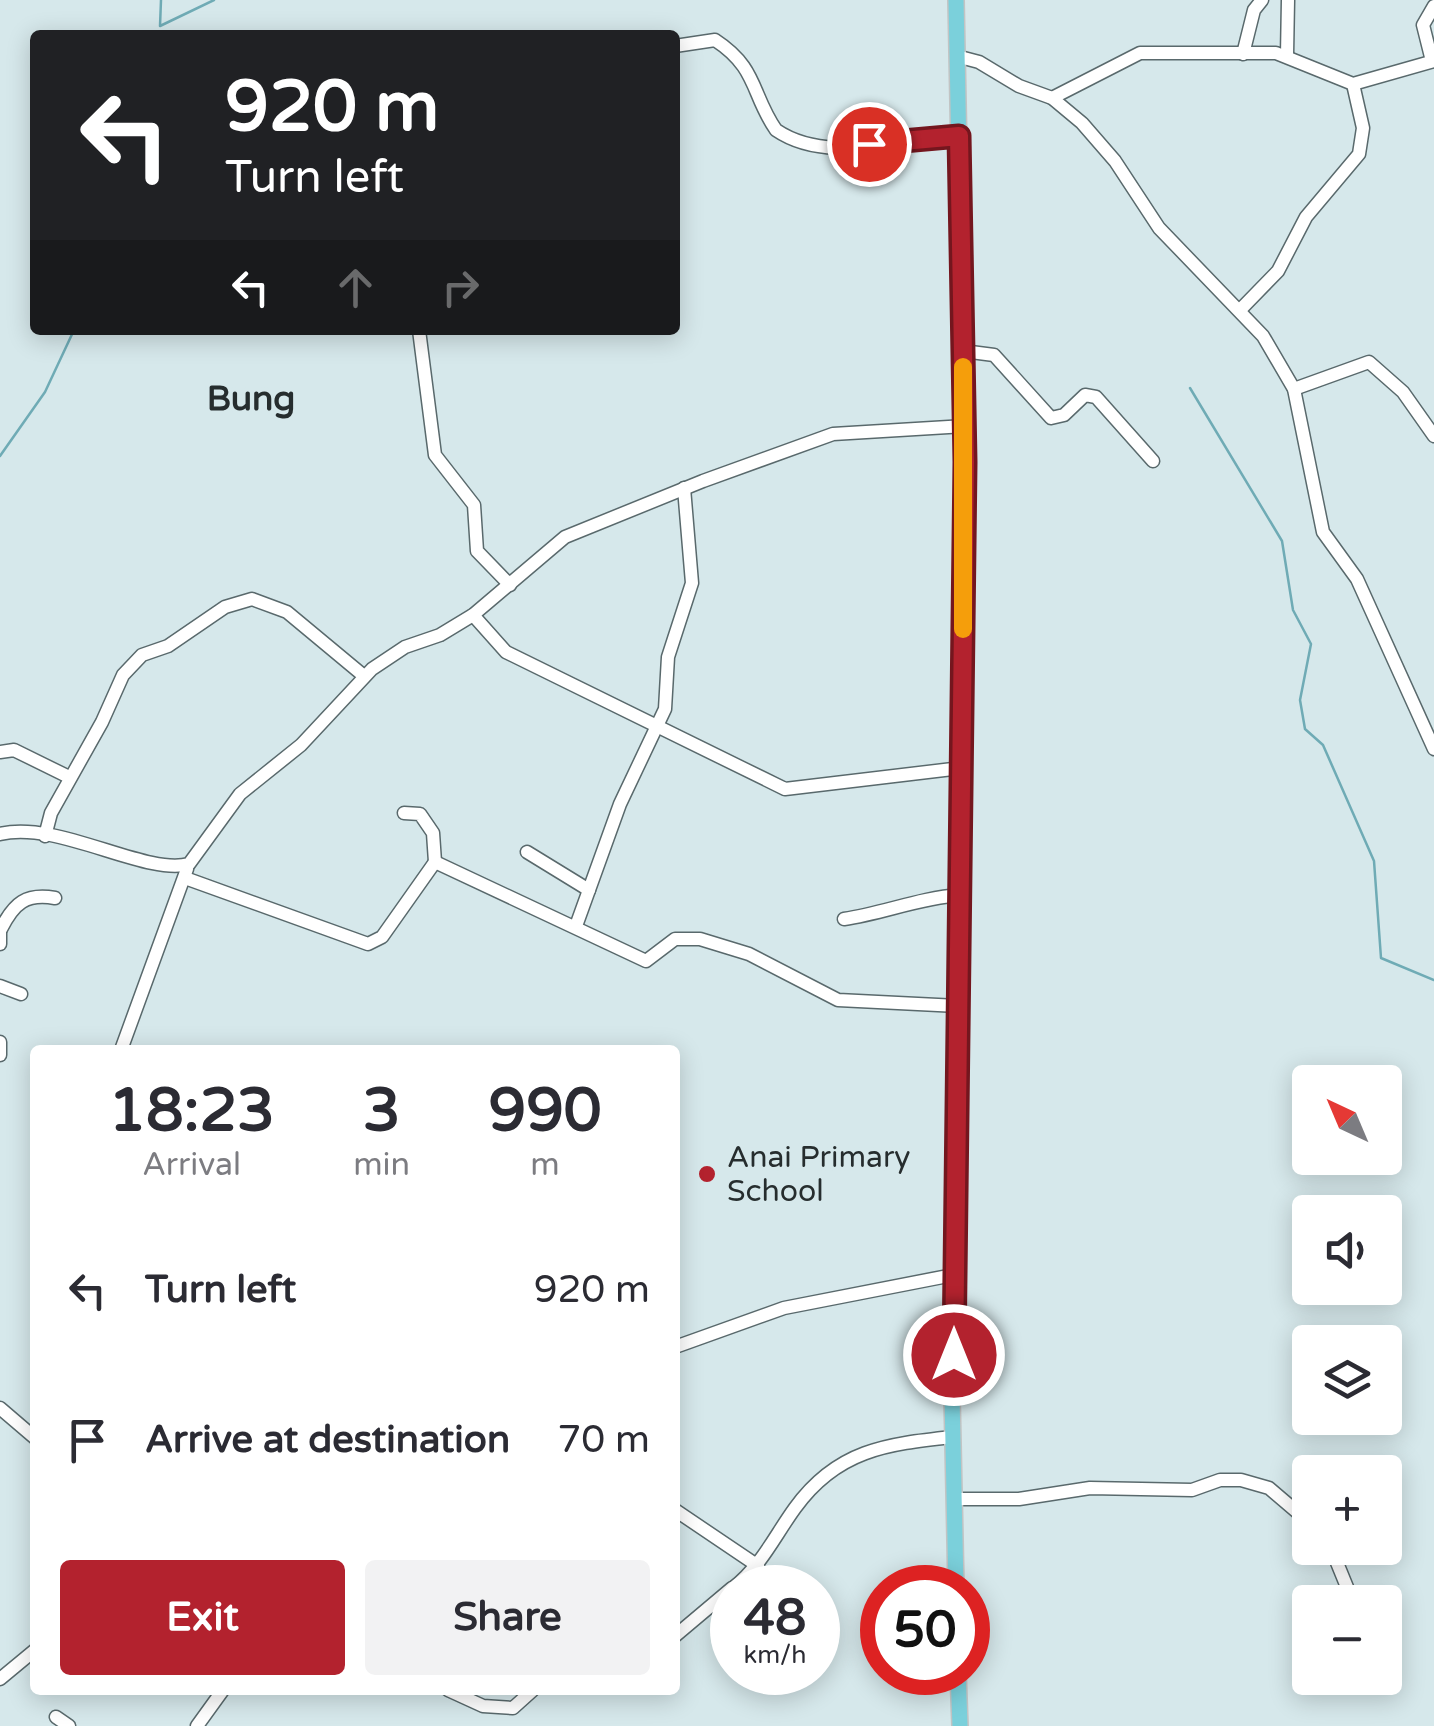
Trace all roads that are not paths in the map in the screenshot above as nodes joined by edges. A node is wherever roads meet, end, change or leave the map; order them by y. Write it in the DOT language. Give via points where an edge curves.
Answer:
graph roads {
  1 [pos="956,0"];
  2 [pos="1262,0"];
  3 [pos="1288,0"];
  4 [pos="1434,6"];
  5 [pos="680,45"];
  6 [pos="1243,54"];
  7 [pos="1287,55"];
  8 [pos="960,57"];
  9 [pos="1433,61"];
  10 [pos="1353,84"];
  11 [pos="1052,98"];
  12 [pos="959,136"];
  13 [pos="1241,309"];
  14 [pos="420,335"];
  15 [pos="963,351"];
  16 [pos="1294,389"];
  17 [pos="965,426"];
  18 [pos="1434,436"];
  19 [pos="1153,461"];
  20 [pos="684,488"];
  21 [pos="510,584"];
  22 [pos="472,615"];
  23 [pos="364,676"];
  24 [pos="660,726"];
  25 [pos="1434,749"];
  26 [pos="0,752"];
  27 [pos="961,768"];
  28 [pos="69,777"];
  29 [pos="404,813"];
  30 [pos="0,834"];
  31 [pos="45,836"];
  32 [pos="527,852"];
  33 [pos="435,862"];
  34 [pos="187,871"];
  35 [pos="589,890"];
  36 [pos="960,895"];
  37 [pos="56,898"];
  38 [pos="844,919"];
  39 [pos="576,926"];
  40 [pos="0,929"];
  41 [pos="0,944"];
  42 [pos="0,986"];
  43 [pos="21,994"];
  44 [pos="958,1006"];
  45 [pos="0,1042"];
  46 [pos="123,1045"];
  47 [pos="0,1055"];
  48 [pos="953,1275"];
  49 [pos="680,1344"];
  50 [pos="0,1408"];
  51 [pos="30,1434"];
  52 [pos="952,1437"];
  53 [pos="955,1499"];
  54 [pos="1292,1508"];
  55 [pos="680,1513"];
  56 [pos="757,1565"];
  57 [pos="759,1565"];
  58 [pos="956,1565"];
  59 [pos="710,1607"];
  60 [pos="680,1632"];
  61 [pos="30,1654"];
  62 [pos="0,1679"];
  63 [pos="219,1695"];
  64 [pos="461,1695"];
  65 [pos="528,1695"];
  66 [pos="959,1695"];
  67 [pos="56,1717"];
  68 [pos="69,1726"];
  69 [pos="197,1726"];
  70 [pos="960,1726"];
  1 -- 8 [label="main road"];
  2 -- 6 [label="street"];
  3 -- 7 [label="street"];
  4 -- 9 [label="street" via="1423,25"];
  5 -- 12 [label="street" via="716,40 735,52 776,130 802,142 844,149"];
  6 -- 7 [label="street"];
  6 -- 11 [label="street" via="1140,53"];
  7 -- 10 [label="street"];
  8 -- 11 [label="street"];
  8 -- 12 [label="main road"];
  9 -- 10 [label="street"];
  10 -- 13 [label="street" via="1363,128 1359,154 1306,217 1278,272"];
  11 -- 13 [label="street" via="1115,161 1160,228"];
  12 -- 15 [label="main road"];
  13 -- 16 [label="street"];
  14 -- 21 [label="street" via="435,455 474,505 477,551"];
  15 -- 17 [label="main road"];
  15 -- 19 [label="street" via="994,355 1051,418 1091,394"];
  16 -- 18 [label="street" via="1369,362"];
  16 -- 25 [label="street" via="1323,532 1358,579"];
  17 -- 20 [label="street" via="833,434"];
  17 -- 27 [label="main road"];
  20 -- 21 [label="street" via="565,537"];
  20 -- 24 [label="street" via="692,583 668,656"];
  21 -- 22 [label="street"];
  22 -- 23 [label="street" via="405,647"];
  22 -- 24 [label="street" via="506,652"];
  23 -- 28 [label="street" via="277,607 252,599 225,607 132,662"];
  23 -- 34 [label="street" via="302,745 240,794"];
  24 -- 27 [label="street" via="792,791"];
  24 -- 35 [label="street" via="620,804"];
  26 -- 28 [label="street" via="11,748"];
  27 -- 36 [label="main road"];
  28 -- 31 [label="street"];
  29 -- 33 [label="street" via="420,814 430,824"];
  30 -- 31 [label="street"];
  31 -- 34 [label="street"];
  32 -- 35 [label="street"];
  33 -- 34 [label="street" via="382,938 368,944"];
  33 -- 39 [label="street"];
  34 -- 46 [label="street"];
  35 -- 39 [label="street"];
  36 -- 38 [label="street" via="910,900"];
  36 -- 44 [label="main road"];
  37 -- 40 [label="street" via="20,900"];
  39 -- 44 [label="street" via="646,961 687,937 750,954 838,1000"];
  40 -- 41 [label="street"];
  42 -- 43 [label="street"];
  44 -- 48 [label="main road"];
  45 -- 47 [label="street"];
  48 -- 49 [label="street" via="784,1308"];
  48 -- 52 [label="main road"];
  50 -- 51 [label="street"];
  52 -- 53 [label="main road"];
  52 -- 57 [label="street" via="882,1444 835,1469 794,1508"];
  53 -- 54 [label="street" via="1019,1499 1090,1488 1192,1490 1241,1480 1269,1488"];
  53 -- 58 [label="main road"];
  55 -- 56 [label="street"];
  59 -- 60 [label="street"];
  61 -- 62 [label="street"];
  63 -- 69 [label="street"];
  64 -- 65 [label="street" via="494,1708 517,1706"];
  66 -- 70 [label="main road"];
  67 -- 68 [label="street"];
}
